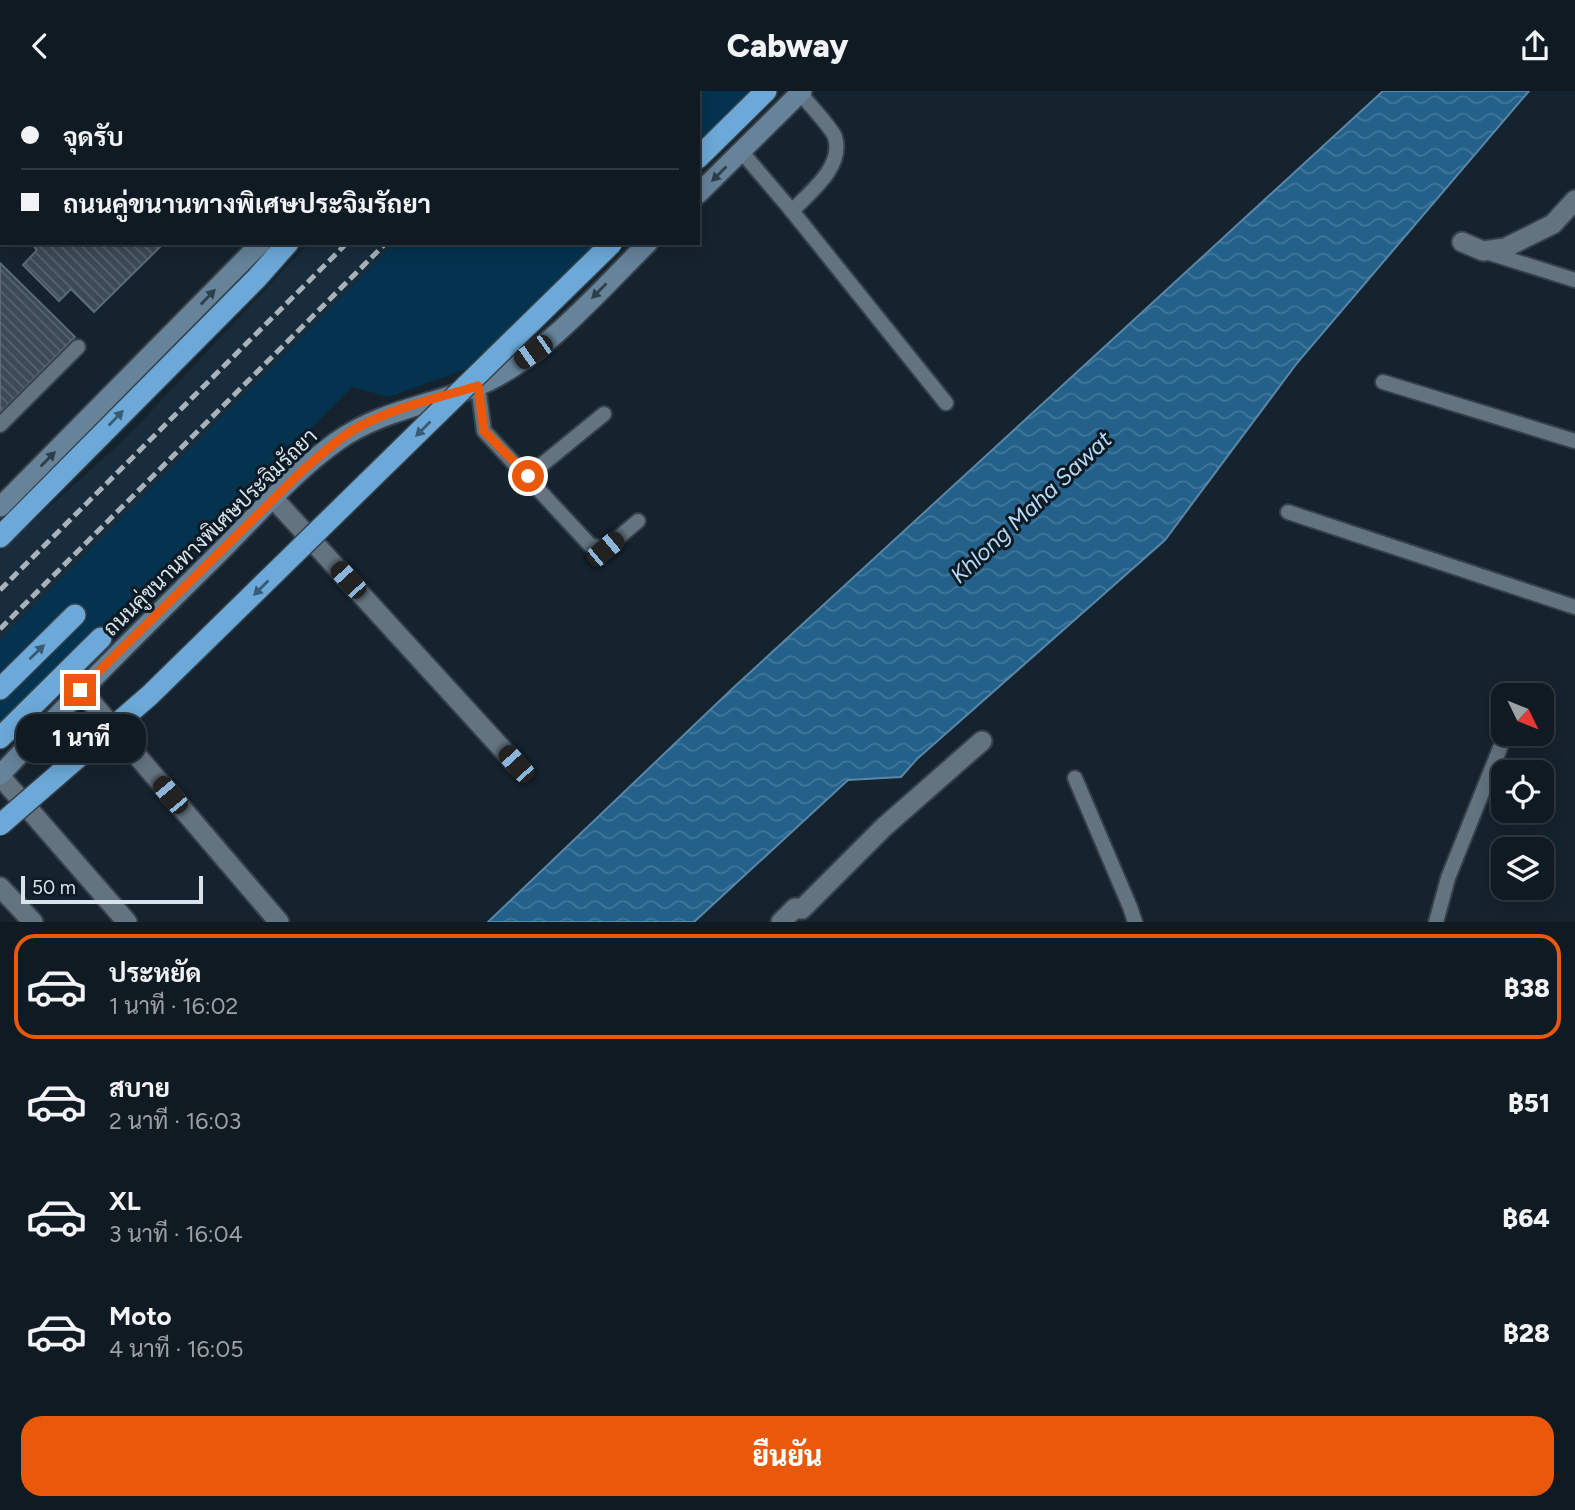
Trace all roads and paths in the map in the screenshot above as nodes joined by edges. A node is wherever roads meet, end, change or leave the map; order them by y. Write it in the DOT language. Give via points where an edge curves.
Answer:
graph roads {
  1 [pos="766,91"];
  2 [pos="801,92"];
  3 [pos="741,151"];
  4 [pos="700,156"];
  5 [pos="700,192"];
  6 [pos="1575,200"];
  7 [pos="792,211"];
  8 [pos="1462,242"];
  9 [pos="259,245"];
  10 [pos="286,245"];
  11 [pos="609,245"];
  12 [pos="646,245"];
  13 [pos="1483,251"];
  14 [pos="1575,280"];
  15 [pos="78,347"];
  16 [pos="1383,382"];
  17 [pos="478,386"];
  18 [pos="946,403"];
  19 [pos="604,414"];
  20 [pos="0,425"];
  21 [pos="1575,441"];
  22 [pos="528,476"];
  23 [pos="274,499"];
  24 [pos="0,507"];
  25 [pos="1288,512"];
  26 [pos="638,521"];
  27 [pos="0,537"];
  28 [pos="1575,607"];
  29 [pos="75,615"];
  30 [pos="101,638"];
  31 [pos="0,689"];
  32 [pos="80,690"];
  33 [pos="0,738"];
  34 [pos="982,741"];
  35 [pos="1500,748"];
  36 [pos="516,764"];
  37 [pos="0,776"];
  38 [pos="1075,778"];
  39 [pos="0,825"];
  40 [pos="0,887"];
  41 [pos="805,915"];
  42 [pos="33,922"];
  43 [pos="127,922"];
  44 [pos="279,922"];
  45 [pos="781,922"];
  46 [pos="1135,922"];
  47 [pos="1436,922"];
  1 -- 4 [label="highway"];
  2 -- 3 [label="main road"];
  2 -- 7 [label="lane" via="835,136 835,153 830,171"];
  3 -- 5 [label="main road, one-way"];
  3 -- 7 [label="lane"];
  6 -- 13 [label="street" via="1553,223 1505,248"];
  7 -- 18 [label="lane"];
  8 -- 13 [label="street"];
  24 -- 9 [label="main road, one-way"];
  27 -- 10 [label="highway, one-way"];
  11 -- 39 [label="highway, one-way, bridge" via="150,695"];
  12 -- 17 [label="main road, ถนนคู่ขนานทางพิเศษประจิมรัถยา, one-way" via="533,352"];
  13 -- 14 [label="lane"];
  15 -- 20 [label="lane"];
  16 -- 21 [label="lane"];
  17 -- 22 [label="lane" via="484,431"];
  17 -- 23 [label="main road, ถนนคู่ขนานทางพิเศษประจิมรัถยา" via="356,429 334,443"];
  19 -- 22 [label="lane"];
  22 -- 26 [label="lane" via="590,545 605,549"];
  23 -- 32 [label="main road, ถนนคู่ขนานทางพิเศษประจิมรัถยา"];
  23 -- 36 [label="street"];
  25 -- 28 [label="lane"];
  31 -- 29 [label="highway, one-way"];
  30 -- 33 [label="highway"];
  32 -- 37 [label="main road, ถนนคู่ขนานทางพิเศษประจิมรัถยา"];
  32 -- 44 [label="street"];
  34 -- 41 [label="street" via="884,827"];
  35 -- 47 [label="lane" via="1448,878"];
  37 -- 43 [label="street"];
  38 -- 46 [label="lane"];
  40 -- 42 [label="street"];
  41 -- 45 [label="street" via="795,908"];
}
